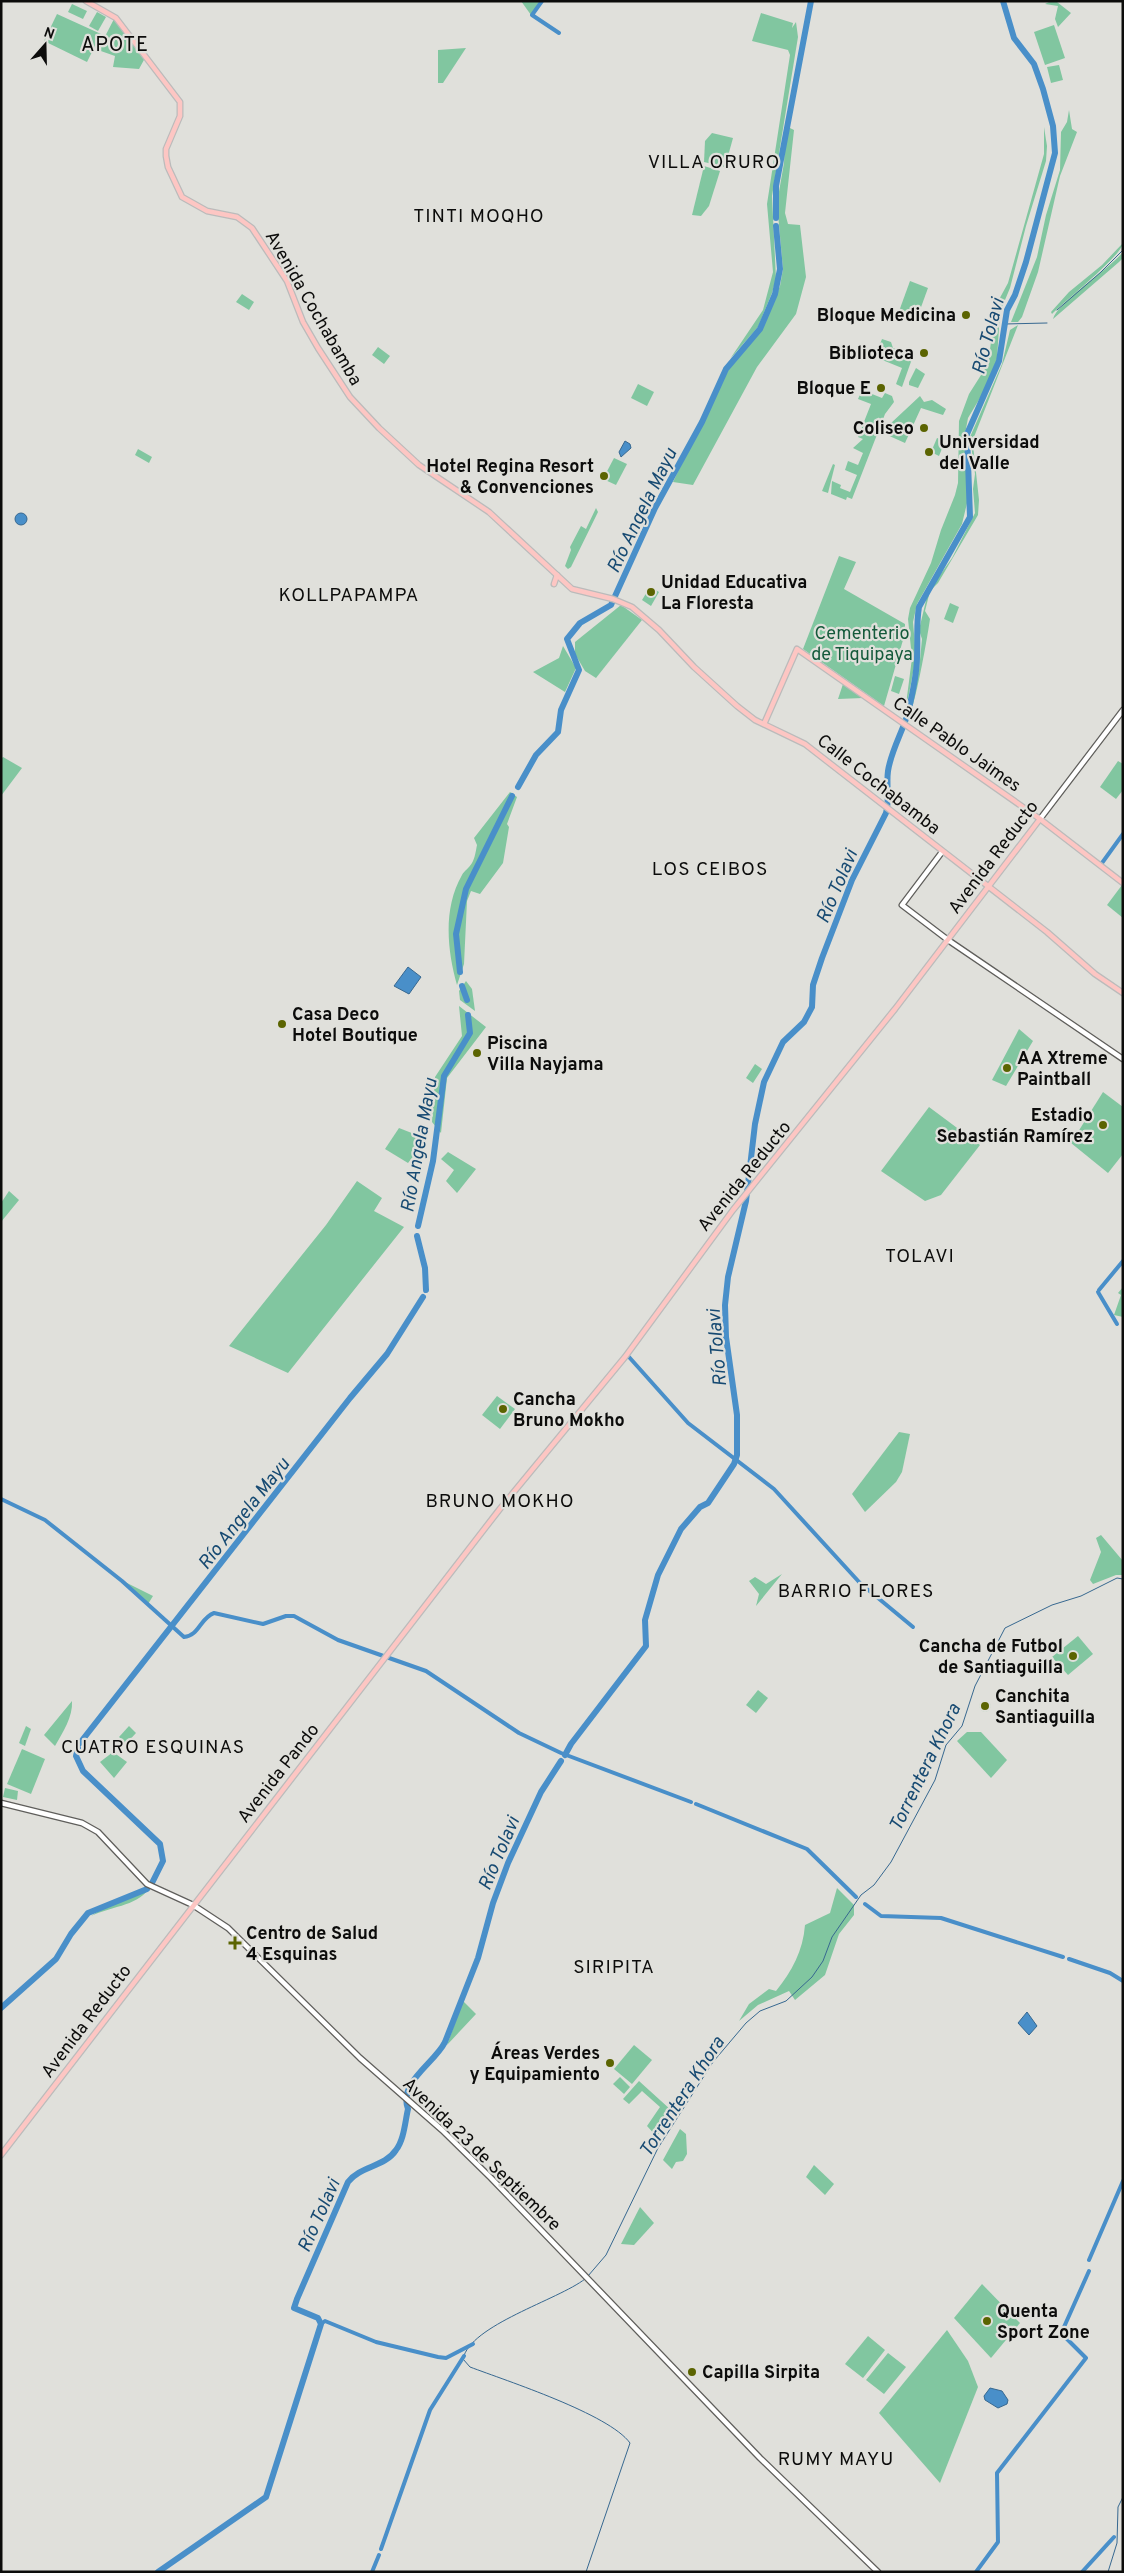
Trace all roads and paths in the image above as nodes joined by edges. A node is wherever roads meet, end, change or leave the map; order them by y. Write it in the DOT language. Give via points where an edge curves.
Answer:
graph roads {
  1 [pos="86,1"];
  2 [pos="557,575"];
  3 [pos="554,584"];
  4 [pos="572,589"];
  5 [pos="1123,710"];
  6 [pos="764,724"];
  7 [pos="1040,820"];
  8 [pos="942,852"];
  9 [pos="1123,883"];
  10 [pos="987,886"];
  11 [pos="948,940"];
  12 [pos="1123,994"];
  13 [pos="1123,1059"];
  14 [pos="386,1657"];
  15 [pos="1,1802"];
  16 [pos="193,1905"];
  17 [pos="1,2155"];
  18 [pos="878,2572"];
  1 -- 2 [label="main road, Avenida Cochabamba" via="116,18 180,102 180,116 166,156 182,197 207,211 237,217 252,228 288,281 303,322 354,402 419,465 489,512"];
  2 -- 3 [label="main road"];
  2 -- 4 [label="main road, Avenida Cochabamba"];
  4 -- 6 [label="main road, Calle Cochabamba" via="632,607 737,706"];
  5 -- 7 [label="main road, Avenida Reducto"];
  6 -- 7 [label="main road, Calle Pablo Jaimes" via="797,649"];
  6 -- 8 [label="main road, Calle Cochabamba" via="805,744"];
  7 -- 9 [label="main road, Calle Pablo Jaimes"];
  7 -- 10 [label="main road, Avenida Reducto"];
  8 -- 10 [label="main road, Calle Cochabamba"];
  8 -- 11 [label="main road" via="902,904"];
  10 -- 11 [label="main road, Avenida Reducto"];
  10 -- 12 [label="main road, Calle Cochabamba"];
  11 -- 13 [label="main road"];
  11 -- 14 [label="main road, Avenida Reducto" via="744,1197 625,1357 548,1449"];
  14 -- 16 [label="main road, Avenida Pando"];
  15 -- 16 [label="main road, Avenida 23 de Septiembre" via="90,1827 104,1837 147,1884"];
  16 -- 17 [label="main road, Avenida Reducto"];
  16 -- 18 [label="main road, Avenida 23 de Septiembre" via="228,1928 255,1952 360,2058 463,2150 760,2458"];
}
